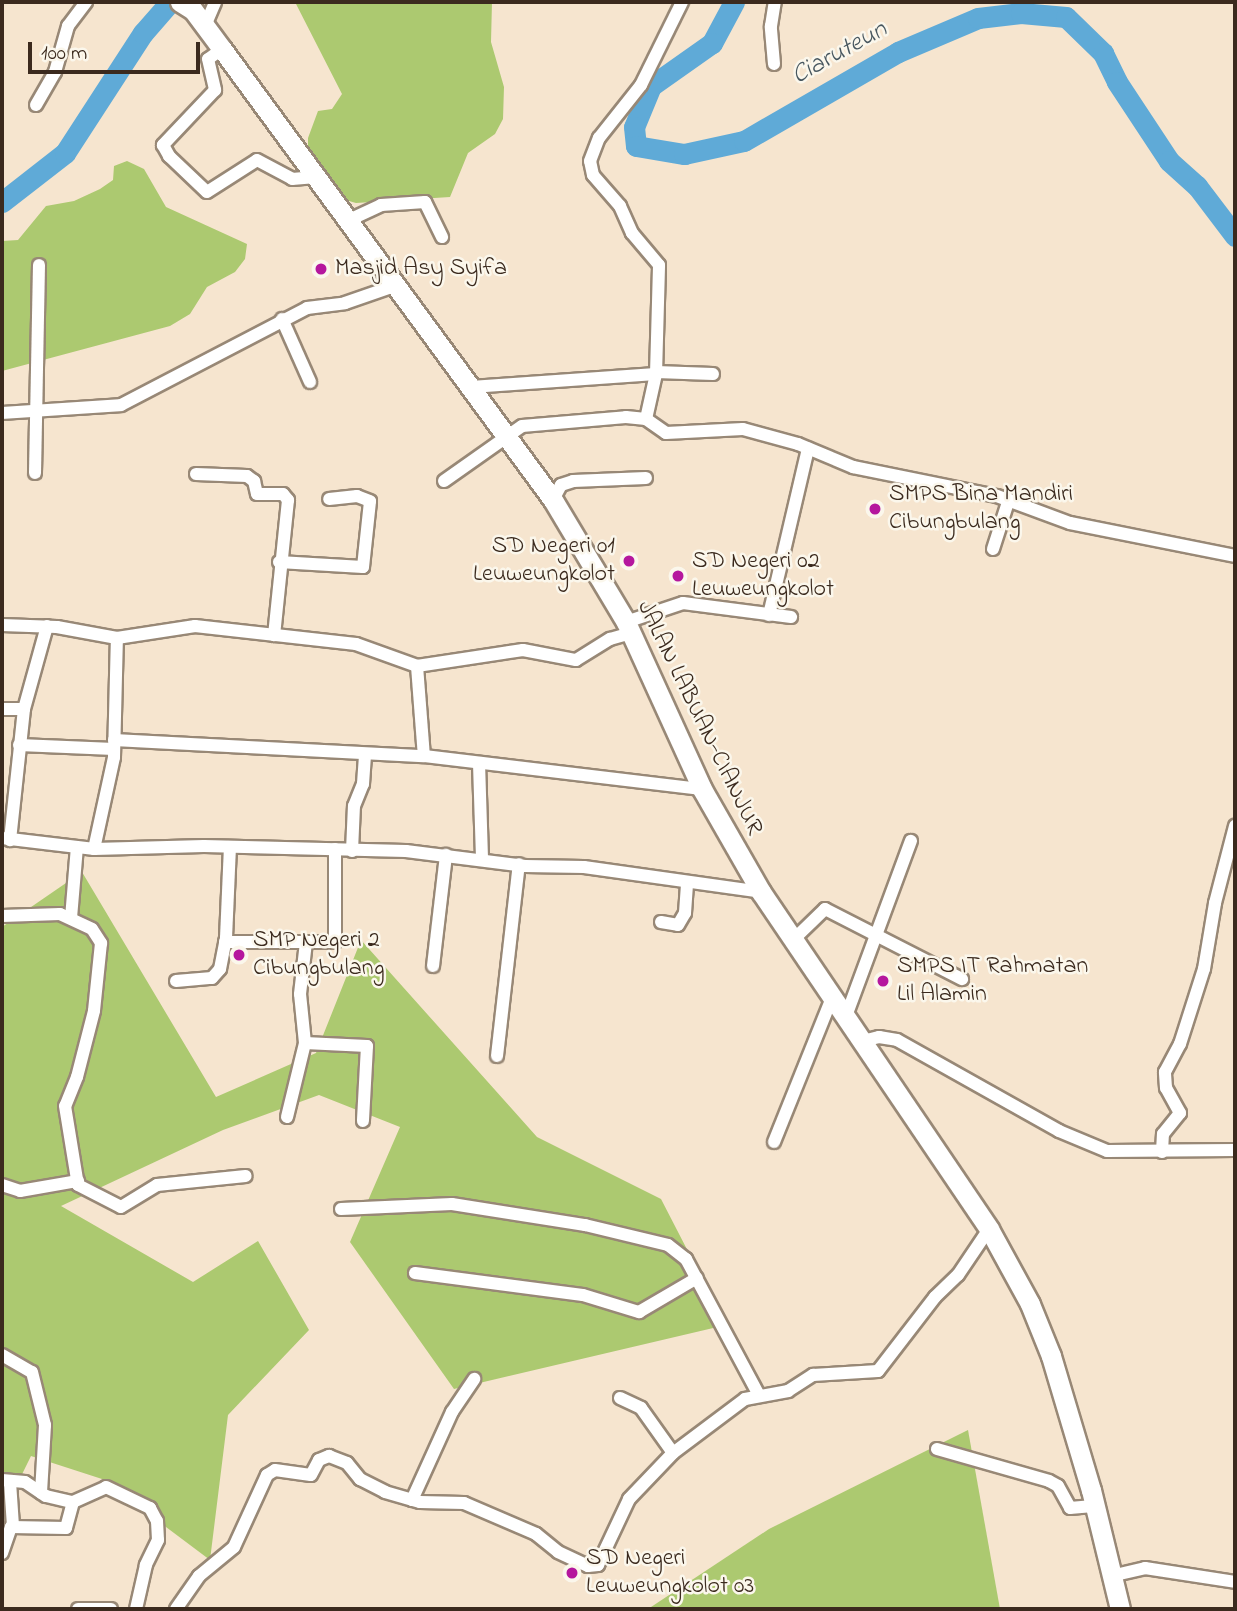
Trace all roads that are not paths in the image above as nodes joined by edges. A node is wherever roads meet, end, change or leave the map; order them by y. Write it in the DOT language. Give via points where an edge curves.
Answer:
graph roads {
  1 [pos="86,2"];
  2 [pos="215,2"];
  3 [pos="682,2"];
  4 [pos="775,2"];
  5 [pos="187,6"];
  6 [pos="205,26"];
  7 [pos="222,50"];
  8 [pos="774,64"];
  9 [pos="36,105"];
  10 [pos="313,177"];
  11 [pos="347,221"];
  12 [pos="442,237"];
  13 [pos="39,265"];
  14 [pos="394,286"];
  15 [pos="282,318"];
  16 [pos="656,373"];
  17 [pos="713,374"];
  18 [pos="310,382"];
  19 [pos="471,387"];
  20 [pos="38,411"];
  21 [pos="2,413"];
  22 [pos="646,419"];
  23 [pos="508,437"];
  24 [pos="808,449"];
  25 [pos="35,473"];
  26 [pos="196,474"];
  27 [pos="646,478"];
  28 [pos="444,481"];
  29 [pos="329,499"];
  30 [pos="1009,499"];
  31 [pos="553,500"];
  32 [pos="993,549"];
  33 [pos="1235,556"];
  34 [pos="279,562"];
  35 [pos="769,615"];
  36 [pos="791,617"];
  37 [pos="2,625"];
  38 [pos="47,626"];
  39 [pos="628,628"];
  40 [pos="274,635"];
  41 [pos="117,638"];
  42 [pos="417,666"];
  43 [pos="2,709"];
  44 [pos="24,709"];
  45 [pos="19,745"];
  46 [pos="114,745"];
  47 [pos="365,755"];
  48 [pos="424,757"];
  49 [pos="479,763"];
  50 [pos="702,789"];
  51 [pos="1235,826"];
  52 [pos="6,839"];
  53 [pos="911,841"];
  54 [pos="77,847"];
  55 [pos="230,847"];
  56 [pos="94,849"];
  57 [pos="335,849"];
  58 [pos="352,850"];
  59 [pos="446,855"];
  60 [pos="482,859"];
  61 [pos="519,864"];
  62 [pos="687,882"];
  63 [pos="761,892"];
  64 [pos="2,916"];
  65 [pos="71,918"];
  66 [pos="661,922"];
  67 [pos="877,932"];
  68 [pos="792,941"];
  69 [pos="225,942"];
  70 [pos="306,942"];
  71 [pos="433,966"];
  72 [pos="962,979"];
  73 [pos="176,981"];
  74 [pos="831,1000"];
  75 [pos="845,1020"];
  76 [pos="859,1042"];
  77 [pos="305,1043"];
  78 [pos="497,1056"];
  79 [pos="287,1117"];
  80 [pos="363,1121"];
  81 [pos="774,1142"];
  82 [pos="1235,1150"];
  83 [pos="1161,1152"];
  84 [pos="246,1176"];
  85 [pos="78,1181"];
  86 [pos="2,1185"];
  87 [pos="341,1209"];
  88 [pos="989,1229"];
  89 [pos="415,1273"];
  90 [pos="697,1278"];
  91 [pos="2,1355"];
  92 [pos="474,1379"];
  93 [pos="758,1395"];
  94 [pos="620,1398"];
  95 [pos="937,1449"];
  96 [pos="673,1453"];
  97 [pos="6,1481"];
  98 [pos="41,1493"];
  99 [pos="412,1500"];
  100 [pos="73,1502"];
  101 [pos="1093,1506"];
  102 [pos="13,1526"];
  103 [pos="2,1553"];
  104 [pos="1111,1576"];
  105 [pos="1235,1582"];
  106 [pos="78,1609"];
  107 [pos="111,1609"];
  108 [pos="136,1609"];
  109 [pos="176,1609"];
  110 [pos="1120,1609"];
  1 -- 9 [label="street" via="68,26 55,72"];
  2 -- 6 [label="street"];
  3 -- 16 [label="street" via="641,85 599,138 590,160 593,175 659,265"];
  4 -- 8 [label="street" via="771,26"];
  5 -- 6 [label="highway, JALAN LABUAN-CIANJUR"];
  6 -- 7 [label="highway, JALAN LABUAN-CIANJUR"];
  7 -- 10 [label="highway, JALAN LABUAN-CIANJUR"];
  7 -- 10 [label="street" via="208,59 215,90 163,145 169,156 207,192 257,160 292,179"];
  10 -- 11 [label="highway, JALAN LABUAN-CIANJUR"];
  11 -- 12 [label="street" via="381,205 425,202"];
  11 -- 14 [label="highway, JALAN LABUAN-CIANJUR"];
  13 -- 20 [label="street"];
  14 -- 15 [label="street" via="345,303 307,307"];
  14 -- 19 [label="highway, JALAN LABUAN-CIANJUR"];
  15 -- 18 [label="street"];
  15 -- 20 [label="street" via="121,405"];
  16 -- 17 [label="street"];
  16 -- 19 [label="street"];
  16 -- 22 [label="street"];
  19 -- 23 [label="highway, JALAN LABUAN-CIANJUR"];
  20 -- 21 [label="street"];
  20 -- 25 [label="street"];
  22 -- 23 [label="street" via="531,423"];
  22 -- 24 [label="street" via="666,433 743,429"];
  23 -- 28 [label="street"];
  23 -- 31 [label="highway, JALAN LABUAN-CIANJUR"];
  24 -- 30 [label="street" via="853,467"];
  24 -- 35 [label="street"];
  26 -- 34 [label="street" via="247,476 254,481 257,494 283,494 288,500"];
  27 -- 31 [label="street" via="573,481 561,485"];
  29 -- 34 [label="street" via="357,496 370,501 363,567"];
  30 -- 32 [label="street"];
  30 -- 33 [label="street" via="1070,523"];
  31 -- 39 [label="highway, JALAN LABUAN-CIANJUR"];
  34 -- 40 [label="street"];
  35 -- 36 [label="street"];
  35 -- 39 [label="street" via="683,603"];
  37 -- 38 [label="street"];
  38 -- 41 [label="street"];
  38 -- 44 [label="street"];
  39 -- 42 [label="street" via="576,660 513,650"];
  39 -- 50 [label="highway, JALAN LABUAN-CIANJUR"];
  40 -- 41 [label="street" via="195,626"];
  40 -- 42 [label="street" via="356,644"];
  41 -- 46 [label="street"];
  42 -- 48 [label="street"];
  43 -- 44 [label="street"];
  44 -- 45 [label="street"];
  45 -- 46 [label="street"];
  45 -- 52 [label="street"];
  46 -- 47 [label="street"];
  46 -- 56 [label="street"];
  47 -- 48 [label="street"];
  47 -- 58 [label="street" via="363,784 354,806"];
  48 -- 49 [label="street"];
  49 -- 50 [label="street"];
  49 -- 60 [label="street"];
  50 -- 63 [label="highway, JALAN LABUAN-CIANJUR"];
  51 -- 83 [label="street" via="1204,969 1180,1044 1165,1072 1166,1088 1180,1114 1163,1134"];
  52 -- 54 [label="street"];
  53 -- 67 [label="street"];
  54 -- 56 [label="street"];
  54 -- 65 [label="street"];
  55 -- 56 [label="street"];
  55 -- 57 [label="street"];
  55 -- 69 [label="street"];
  57 -- 58 [label="street"];
  57 -- 70 [label="street" via="338,937 330,943"];
  58 -- 59 [label="street"];
  59 -- 60 [label="street"];
  59 -- 71 [label="street"];
  60 -- 61 [label="street"];
  61 -- 62 [label="street" via="584,867"];
  61 -- 78 [label="street"];
  62 -- 63 [label="street"];
  62 -- 66 [label="street" via="685,913 678,925"];
  63 -- 68 [label="highway, JALAN LABUAN-CIANJUR"];
  64 -- 65 [label="street" via="60,914"];
  65 -- 85 [label="street" via="92,929 102,948 94,1011 65,1106"];
  67 -- 68 [label="street" via="824,908"];
  67 -- 72 [label="street"];
  67 -- 75 [label="street"];
  68 -- 74 [label="highway, JALAN LABUAN-CIANJUR"];
  69 -- 70 [label="street"];
  69 -- 73 [label="street" via="217,975 203,981"];
  70 -- 77 [label="street" via="300,994"];
  74 -- 75 [label="highway, JALAN LABUAN-CIANJUR"];
  74 -- 81 [label="street"];
  75 -- 76 [label="highway, JALAN LABUAN-CIANJUR"];
  76 -- 83 [label="street" via="879,1037 897,1040 1094,1147 1123,1154"];
  76 -- 88 [label="highway, JALAN LABUAN-CIANJUR"];
  77 -- 79 [label="street"];
  77 -- 80 [label="street" via="367,1046"];
  82 -- 83 [label="street"];
  84 -- 85 [label="street" via="157,1185 121,1207 110,1205"];
  85 -- 86 [label="street" via="20,1191"];
  87 -- 90 [label="street" via="452,1204 584,1225 668,1245 684,1257"];
  88 -- 93 [label="street" via="958,1275 935,1297 878,1371 813,1375 788,1391"];
  88 -- 101 [label="highway, JALAN LABUAN-CIANJUR" via="1030,1304 1051,1356"];
  89 -- 90 [label="street" via="583,1295 639,1312"];
  90 -- 93 [label="street"];
  91 -- 98 [label="street" via="32,1372 45,1425"];
  92 -- 99 [label="street" via="452,1412"];
  93 -- 96 [label="street" via="734,1405"];
  94 -- 96 [label="street" via="640,1408"];
  95 -- 101 [label="street" via="1049,1481 1058,1486 1070,1508"];
  96 -- 99 [label="street" via="635,1490 594,1566 464,1503"];
  97 -- 98 [label="street" via="25,1482"];
  97 -- 102 [label="street"];
  98 -- 100 [label="street"];
  99 -- 109 [label="street" via="370,1485 347,1463 329,1457 319,1460 307,1476 271,1471 234,1547 199,1576"];
  100 -- 102 [label="street" via="62,1531"];
  100 -- 108 [label="street" via="106,1487 150,1508 155,1515 158,1540 146,1565"];
  101 -- 104 [label="highway, JALAN LABUAN-CIANJUR"];
  102 -- 103 [label="street" via="6,1533"];
  104 -- 105 [label="street" via="1145,1568"];
  104 -- 110 [label="highway, JALAN LABUAN-CIANJUR"];
  106 -- 107 [label="street"];
}
